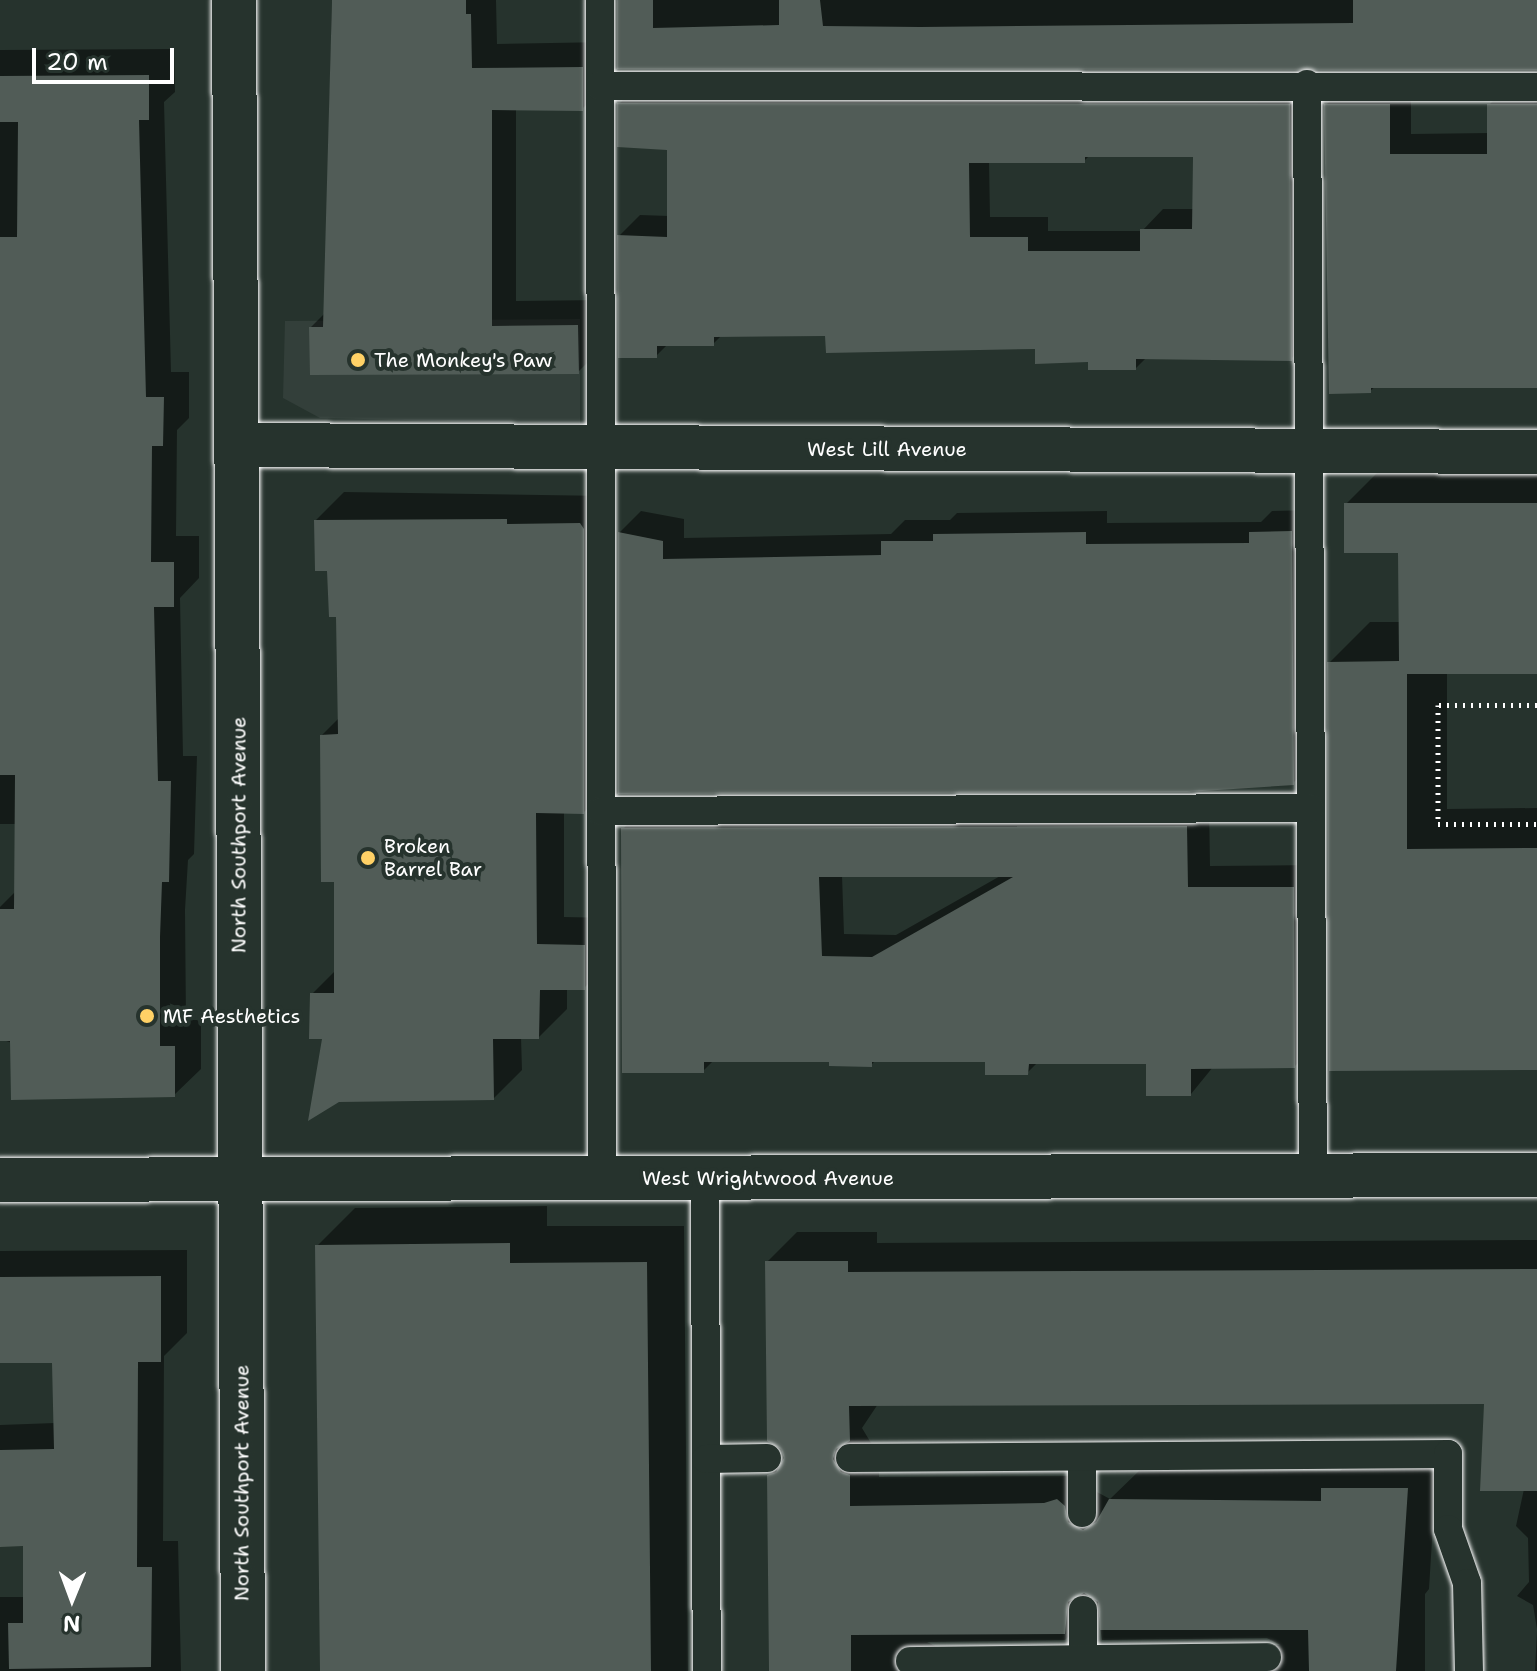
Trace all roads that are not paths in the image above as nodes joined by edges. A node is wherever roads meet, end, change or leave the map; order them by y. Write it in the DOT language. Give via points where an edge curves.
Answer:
graph roads {
  1 [pos="234,0"];
  2 [pos="600,0"];
  3 [pos="1307,84"];
  4 [pos="600,86"];
  5 [pos="1537,87"];
  6 [pos="236,445"];
  7 [pos="601,447"];
  8 [pos="1307,451"];
  9 [pos="1537,452"];
  10 [pos="1310,808"];
  11 [pos="601,811"];
  12 [pos="1537,1175"];
  13 [pos="1313,1176"];
  14 [pos="602,1178"];
  15 [pos="705,1178"];
  16 [pos="0,1180"];
  17 [pos="240,1180"];
  18 [pos="1082,1457"];
  19 [pos="767,1458"];
  20 [pos="850,1458"];
  21 [pos="706,1459"];
  22 [pos="1082,1513"];
  23 [pos="1083,1610"];
  24 [pos="1267,1657"];
  25 [pos="910,1661"];
  26 [pos="1083,1665"];
  27 [pos="243,1671"];
  28 [pos="707,1671"];
  29 [pos="1469,1671"];
  1 -- 6 [label="street, North Southport Avenue"];
  2 -- 4 [label="lane"];
  3 -- 4 [label="lane"];
  3 -- 5 [label="lane"];
  3 -- 8 [label="lane"];
  4 -- 7 [label="lane"];
  6 -- 7 [label="street, West Lill Avenue"];
  6 -- 17 [label="street, North Southport Avenue"];
  7 -- 8 [label="street, West Lill Avenue"];
  7 -- 11 [label="lane"];
  8 -- 9 [label="street, West Lill Avenue"];
  8 -- 10 [label="lane"];
  10 -- 11 [label="lane"];
  10 -- 13 [label="lane"];
  11 -- 14 [label="lane"];
  12 -- 13 [label="street, West Wrightwood Avenue"];
  13 -- 15 [label="street, West Wrightwood Avenue"];
  14 -- 15 [label="street, West Wrightwood Avenue"];
  14 -- 17 [label="street, West Wrightwood Avenue"];
  15 -- 21 [label="lane"];
  16 -- 17 [label="street, West Wrightwood Avenue"];
  17 -- 27 [label="street, North Southport Avenue"];
  18 -- 20 [label="lane"];
  18 -- 22 [label="lane"];
  18 -- 29 [label="lane" via="1448,1454 1448,1529 1467,1583"];
  19 -- 21 [label="lane"];
  21 -- 28 [label="lane"];
  23 -- 26 [label="lane"];
  24 -- 26 [label="lane"];
  25 -- 26 [label="lane"];
}
